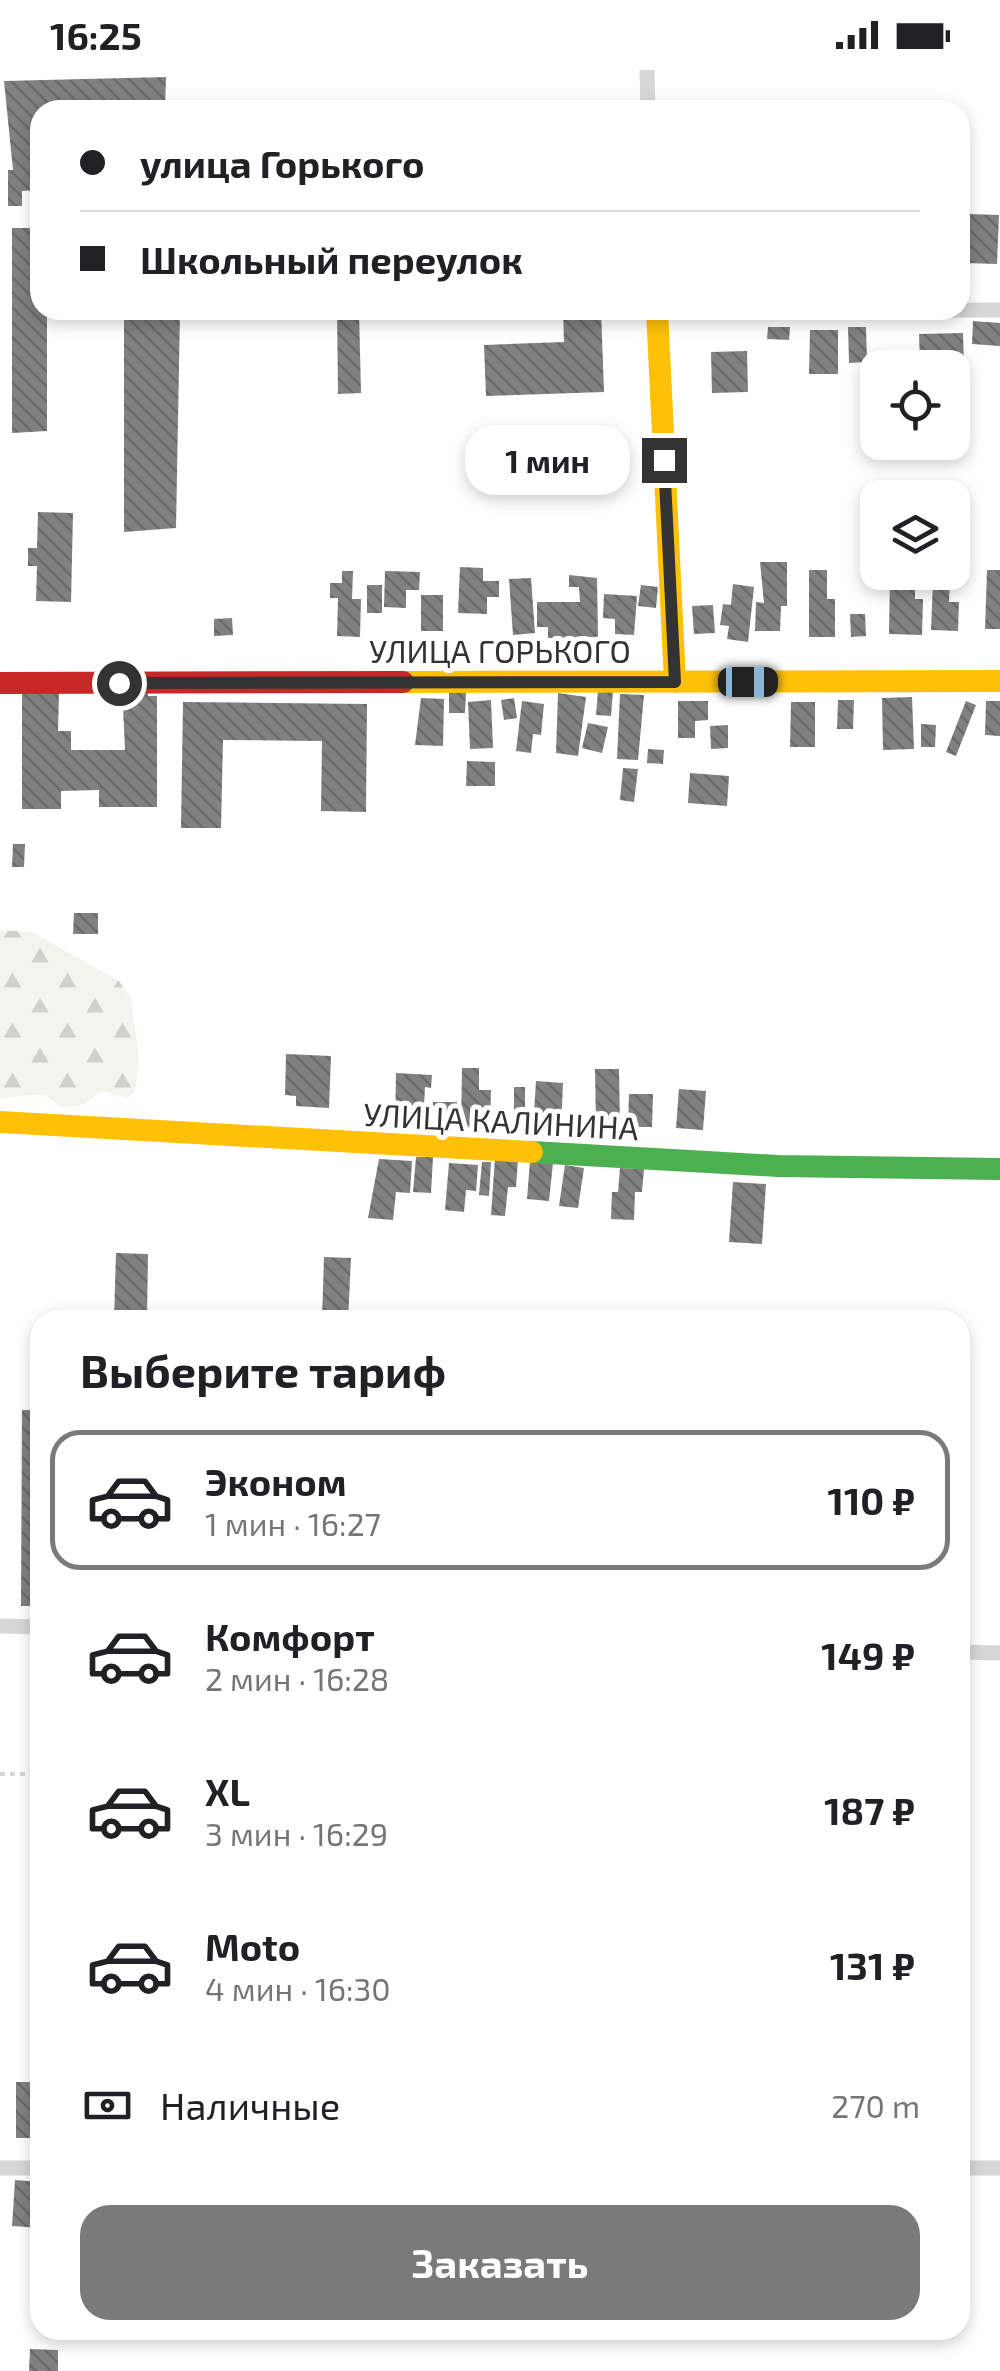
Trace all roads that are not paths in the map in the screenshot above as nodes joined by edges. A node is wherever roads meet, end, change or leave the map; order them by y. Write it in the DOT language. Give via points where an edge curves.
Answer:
graph roads {
  1 [pos="647,70"];
  2 [pos="648,100"];
  3 [pos="970,310"];
  4 [pos="1000,310"];
  5 [pos="657,320"];
  6 [pos="1000,681"];
  7 [pos="675,682"];
  8 [pos="0,684"];
  9 [pos="0,1122"];
  10 [pos="1000,1169"];
  11 [pos="0,1626"];
  12 [pos="30,1628"];
  13 [pos="970,1652"];
  14 [pos="1000,1653"];
  15 [pos="0,2168"];
  16 [pos="30,2168"];
  17 [pos="970,2168"];
  18 [pos="1000,2168"];
  1 -- 2 [label="street"];
  3 -- 4 [label="street"];
  5 -- 7 [label="street"];
  6 -- 7 [label="street, УЛИЦА ГОРЬКОГО"];
  7 -- 8 [label="street, УЛИЦА ГОРЬКОГО"];
  9 -- 10 [label="street, УЛИЦА КАЛИНИНА" via="778,1166"];
  11 -- 12 [label="street"];
  13 -- 14 [label="street"];
  15 -- 16 [label="street"];
  17 -- 18 [label="street"];
}
